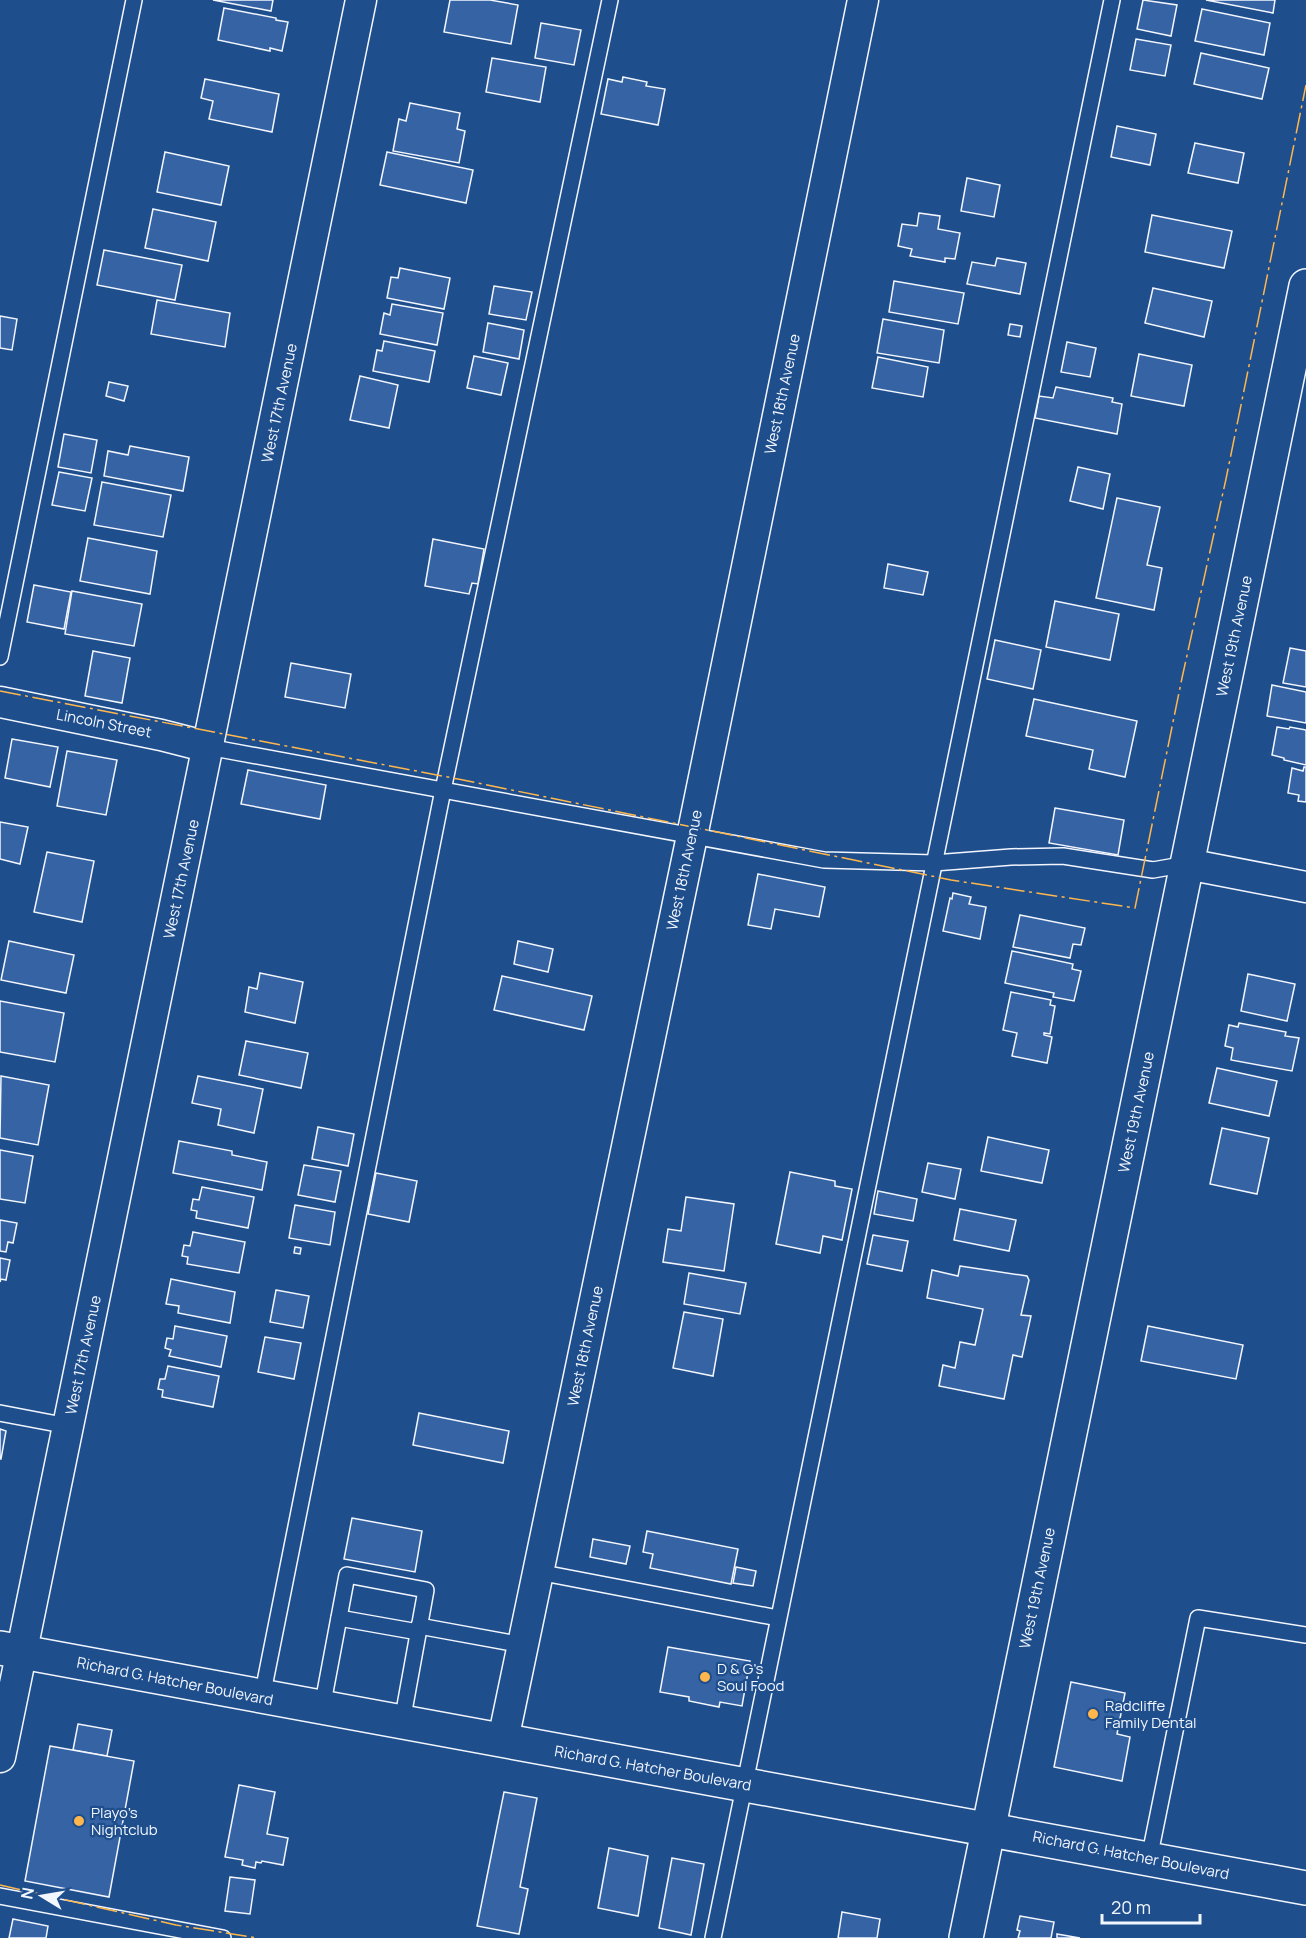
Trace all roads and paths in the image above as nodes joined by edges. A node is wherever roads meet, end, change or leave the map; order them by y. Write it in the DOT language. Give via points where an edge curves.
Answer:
graph roads {
  1 [pos="134,0"];
  2 [pos="361,0"];
  3 [pos="610,0"];
  4 [pos="863,0"];
  5 [pos="1112,0"];
  6 [pos="1306,286"];
  7 [pos="0,657"];
  8 [pos="0,702"];
  9 [pos="208,747"];
  10 [pos="443,790"];
  11 [pos="692,836"];
  12 [pos="934,862"];
  13 [pos="1187,864"];
  14 [pos="1306,887"];
  15 [pos="0,1413"];
  16 [pos="68,1426"];
  17 [pos="538,1572"];
  18 [pos="339,1618"];
  19 [pos="778,1618"];
  20 [pos="419,1629"];
  21 [pos="1306,1635"];
  22 [pos="523,1645"];
  23 [pos="11,1650"];
  24 [pos="262,1697"];
  25 [pos="322,1708"];
  26 [pos="402,1722"];
  27 [pos="503,1740"];
  28 [pos="0,1757"];
  29 [pos="744,1784"];
  30 [pos="988,1828"];
  31 [pos="1149,1859"];
  32 [pos="1306,1888"];
  33 [pos="0,1896"];
  34 [pos="223,1938"];
  35 [pos="713,1938"];
  36 [pos="966,1938"];
  1 -- 7 [label="lane"];
  2 -- 9 [label="street, West 17th Avenue"];
  3 -- 10 [label="lane"];
  4 -- 11 [label="street, West 18th Avenue"];
  5 -- 12 [label="lane"];
  6 -- 13 [label="street, West 19th Avenue"];
  8 -- 9 [label="street, Lincoln Street"];
  9 -- 10 [label="lane"];
  9 -- 16 [label="street, West 17th Avenue"];
  10 -- 11 [label="lane"];
  10 -- 24 [label="lane"];
  11 -- 12 [label="lane" via="825,860"];
  11 -- 17 [label="street, West 18th Avenue"];
  12 -- 13 [label="lane" via="1063,856 1153,870"];
  12 -- 19 [label="lane"];
  13 -- 14 [label="street"];
  13 -- 30 [label="street, West 19th Avenue"];
  15 -- 16 [label="lane"];
  16 -- 23 [label="street, West 17th Avenue"];
  17 -- 19 [label="lane"];
  17 -- 22 [label="street, West 18th Avenue"];
  18 -- 20 [label="lane"];
  18 -- 20 [label="lane" via="347,1575 426,1590"];
  18 -- 25 [label="lane"];
  19 -- 29 [label="lane"];
  20 -- 22 [label="lane"];
  20 -- 26 [label="lane"];
  21 -- 31 [label="lane" via="1198,1618"];
  22 -- 27 [label="street, West 18th Avenue"];
  23 -- 24 [label="street, Richard G. Hatcher Boulevard"];
  23 -- 28 [label="street, West 17th Avenue"];
  24 -- 25 [label="street, Richard G. Hatcher Boulevard"];
  25 -- 26 [label="street, Richard G. Hatcher Boulevard"];
  26 -- 27 [label="street, Richard G. Hatcher Boulevard"];
  27 -- 29 [label="street, Richard G. Hatcher Boulevard"];
  29 -- 30 [label="street, Richard G. Hatcher Boulevard"];
  29 -- 35 [label="lane"];
  30 -- 31 [label="street, Richard G. Hatcher Boulevard"];
  30 -- 36 [label="street, West 19th Avenue"];
  31 -- 32 [label="street, Richard G. Hatcher Boulevard"];
  33 -- 34 [label="lane"];
}
